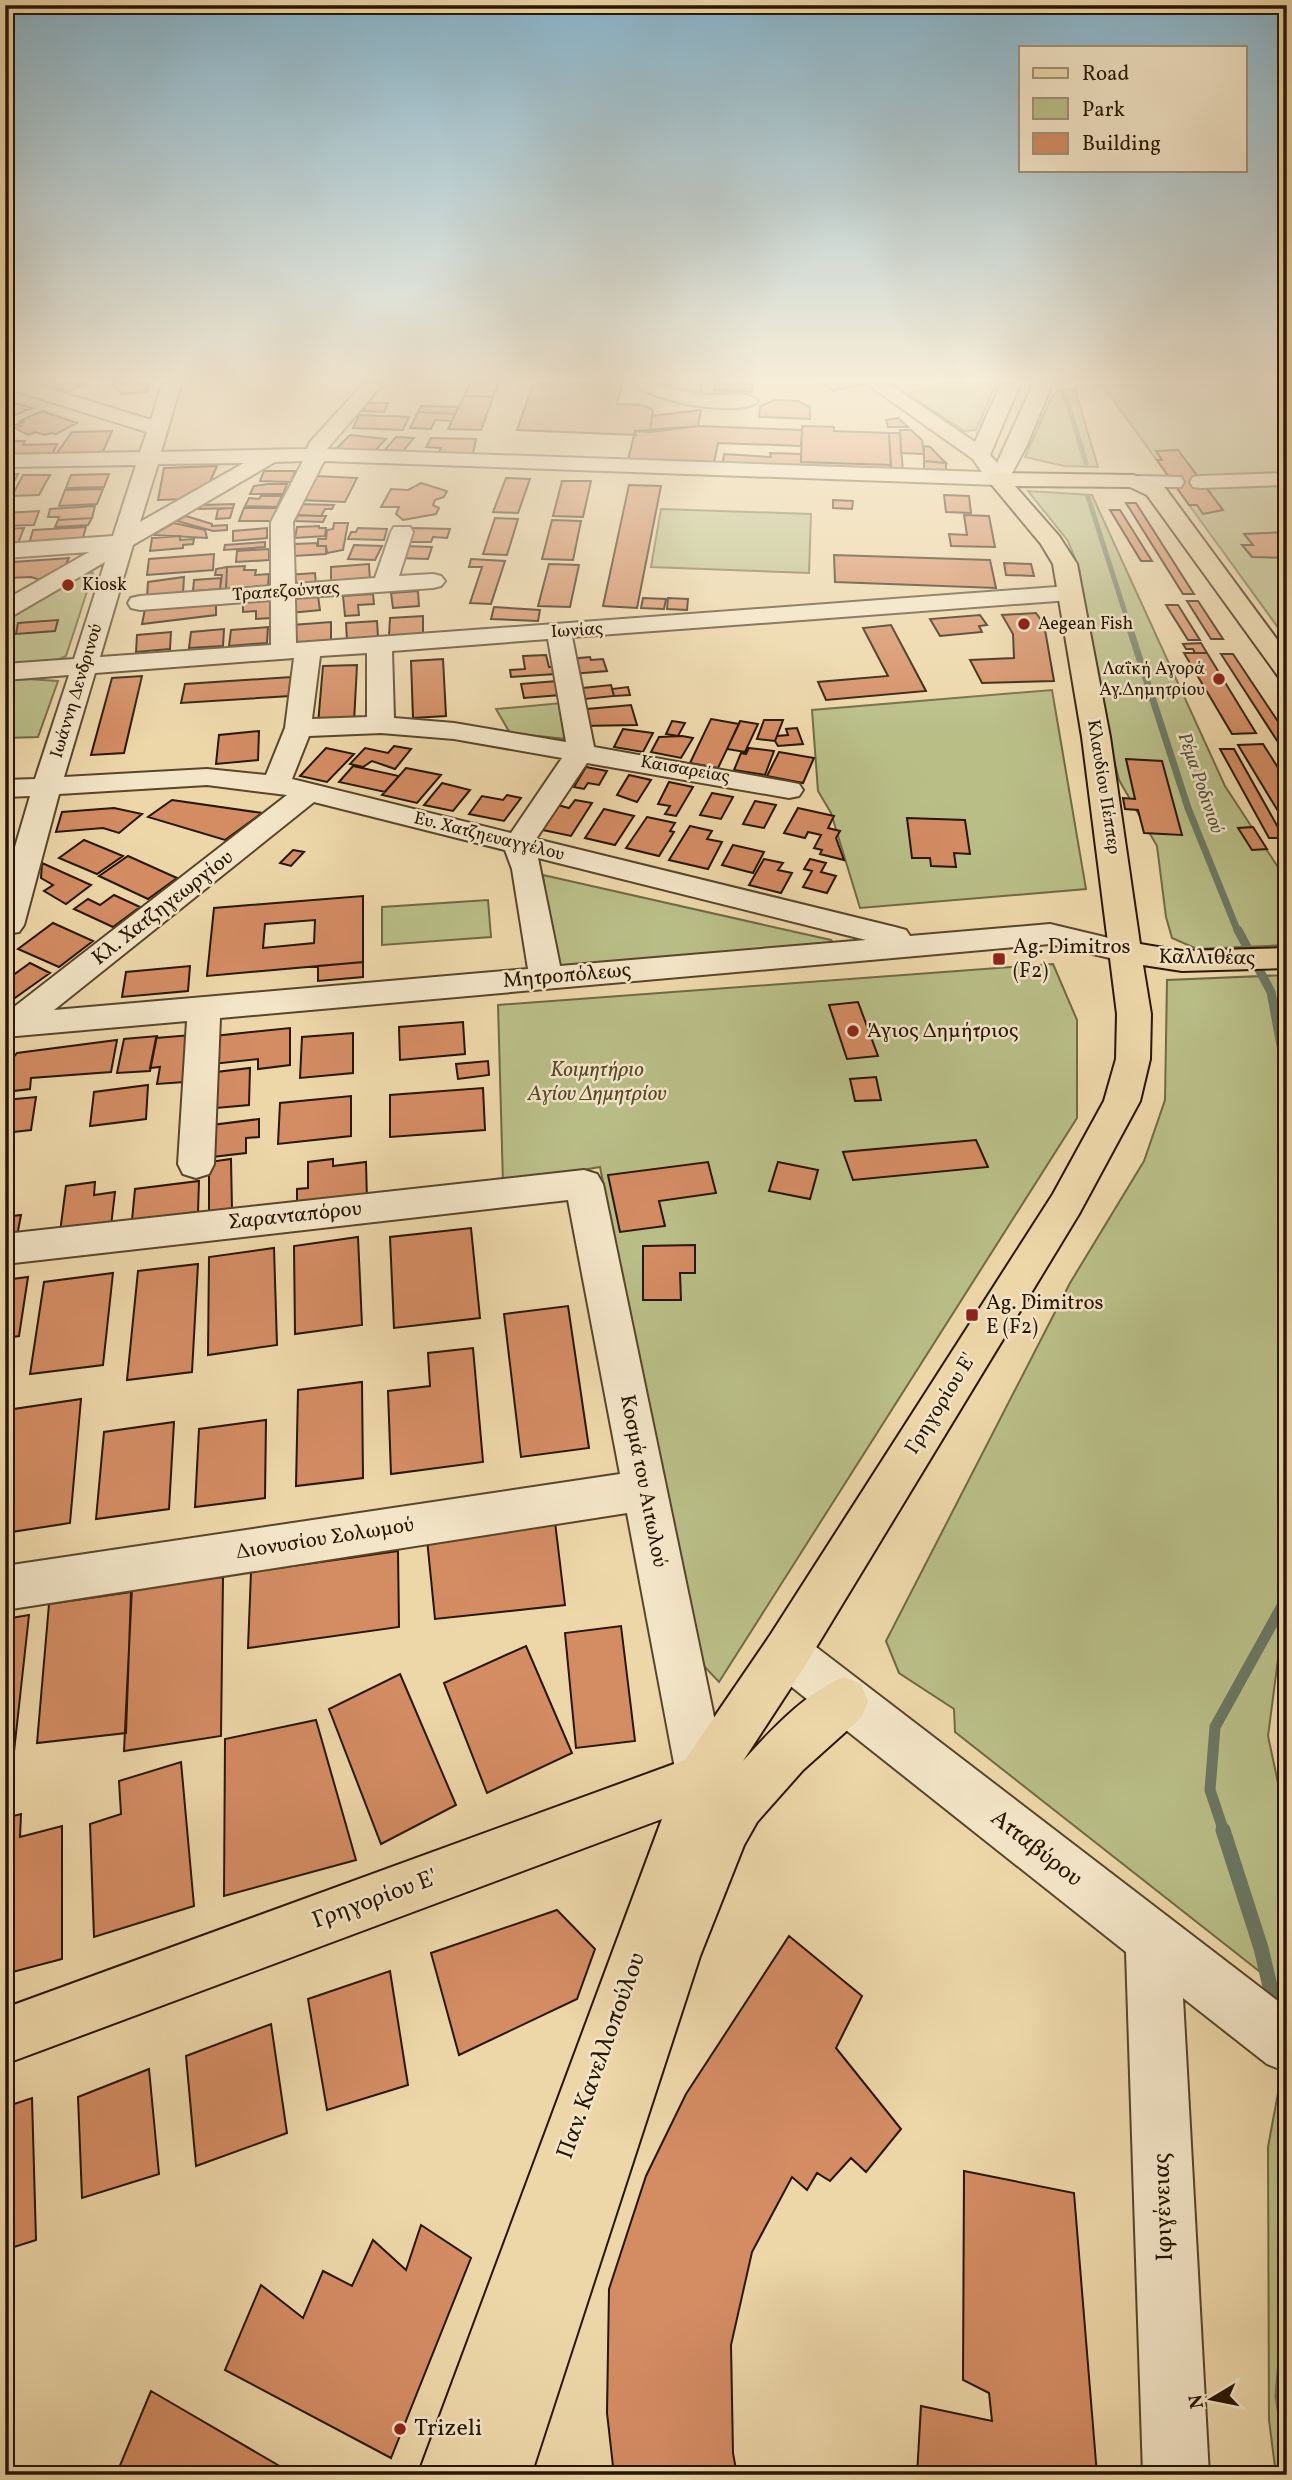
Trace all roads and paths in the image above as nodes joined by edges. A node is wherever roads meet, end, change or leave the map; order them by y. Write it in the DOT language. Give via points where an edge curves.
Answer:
graph roads {
  1 [pos="136,500"];
  2 [pos="197,500"];
  3 [pos="294,500"];
  4 [pos="1015,500"];
  5 [pos="1165,500"];
  6 [pos="402,532"];
  7 [pos="123,543"];
  8 [pos="5,551"];
  9 [pos="433,581"];
  10 [pos="385,584"];
  11 [pos="284,592"];
  12 [pos="1070,593"];
  13 [pos="140,603"];
  14 [pos="5,610"];
  15 [pos="559,633"];
  16 [pos="379,644"];
  17 [pos="296,648"];
  18 [pos="84,666"];
  19 [pos="1287,671"];
  20 [pos="5,672"];
  21 [pos="381,725"];
  22 [pos="298,728"];
  23 [pos="581,751"];
  24 [pos="276,784"];
  25 [pos="47,786"];
  26 [pos="5,789"];
  27 [pos="789,790"];
  28 [pos="309,792"];
  29 [pos="518,844"];
  30 [pos="8,925"];
  31 [pos="925,944"];
  32 [pos="1127,952"];
  33 [pos="1287,958"];
  34 [pos="546,978"];
  35 [pos="204,1008"];
  36 [pos="9,1028"];
  37 [pos="196,1164"];
  38 [pos="584,1184"];
  39 [pos="5,1249"];
  40 [pos="645,1490"];
  41 [pos="5,1588"];
  42 [pos="786,1653"];
  43 [pos="844,1701"];
  44 [pos="720,1792"];
  45 [pos="1153,1940"];
  46 [pos="1266,2028"];
  47 [pos="5,2036"];
  48 [pos="451,2475"];
  49 [pos="498,2475"];
  50 [pos="1176,2475"];
  1 -- 7 [label="street, Ιωάννη Δενδρινού"];
  2 -- 7 [label="street"];
  3 -- 11 [label="street" via="282,522"];
  4 -- 12 [label="main road, Κλαυδίου Πέππερ" via="1059,552"];
  5 -- 19 [label="main road"];
  6 -- 10 [label="street"];
  7 -- 8 [label="street"];
  7 -- 14 [label="street"];
  7 -- 18 [label="street, Ιωάννη Δενδρινού"];
  9 -- 10 [label="street, Τραπεζούντας"];
  10 -- 11 [label="street, Τραπεζούντας"];
  11 -- 13 [label="street, Τραπεζούντας"];
  11 -- 17 [label="street"];
  12 -- 15 [label="street, Ιωνίας"];
  12 -- 32 [label="main road, Κλαυδίου Πέππερ"];
  15 -- 16 [label="street, Ιωνίας"];
  15 -- 23 [label="street"];
  16 -- 17 [label="street, Ιωνίας"];
  16 -- 21 [label="street"];
  17 -- 18 [label="street, Ιωνίας"];
  17 -- 22 [label="street"];
  18 -- 20 [label="street, Ιωνίας"];
  18 -- 25 [label="street, Ιωάννη Δενδρινού"];
  21 -- 22 [label="street, Καισαρείας"];
  21 -- 23 [label="street, Καισαρείας"];
  22 -- 24 [label="street"];
  23 -- 27 [label="street, Καισαρείας"];
  23 -- 29 [label="street"];
  24 -- 25 [label="street, Ευ. Χατζηευαγγέλου" via="207,777"];
  24 -- 28 [label="street, Ευ. Χατζηευαγγέλου"];
  25 -- 26 [label="street, Ευ. Χατζηευαγγέλου"];
  25 -- 30 [label="street, Ιωάννη Δενδρινού"];
  28 -- 29 [label="street, Ευ. Χατζηευαγγέλου"];
  28 -- 36 [label="street, Κλ. Χατζηγεωργίου"];
  29 -- 31 [label="street, Ευ. Χατζηευαγγέλου"];
  29 -- 34 [label="street" via="527,869"];
  31 -- 32 [label="street, Μητροπόλεως" via="1050,934"];
  31 -- 34 [label="street, Μητροπόλεως"];
  32 -- 33 [label="main road, Καλλιθέας" via="1182,961"];
  32 -- 42 [label="main road, Γρηγορίου Ε'" via="1134,1014 1133,1059 1122,1101 1066,1204"];
  34 -- 35 [label="street, Μητροπόλεως"];
  35 -- 36 [label="street, Μητροπόλεως"];
  35 -- 37 [label="street"];
  38 -- 39 [label="street, Σαρανταπόρου"];
  38 -- 40 [label="street, Κοσμά του Αιτωλού"];
  40 -- 41 [label="street, Διονυσίου Σολωμού"];
  40 -- 44 [label="street, Κοσμά του Αιτωλού"];
  42 -- 43 [label="street, Ατταβύρου"];
  42 -- 44 [label="main road, Παν. Κανελλοπούλου"];
  43 -- 44 [label="main road, Παν. Κανελλοπούλου" via="785,1752"];
  43 -- 45 [label="street, Ατταβύρου"];
  44 -- 47 [label="main road, Γρηγορίου Ε'"];
  44 -- 48 [label="main road, Παν. Κανελλοπούλου"];
  44 -- 49 [label="main road, Παν. Κανελλοπούλου" via="711,1861 673,1956"];
  45 -- 46 [label="street, Ατταβύρου"];
  45 -- 50 [label="street, Ιφιγένειας"];
}
